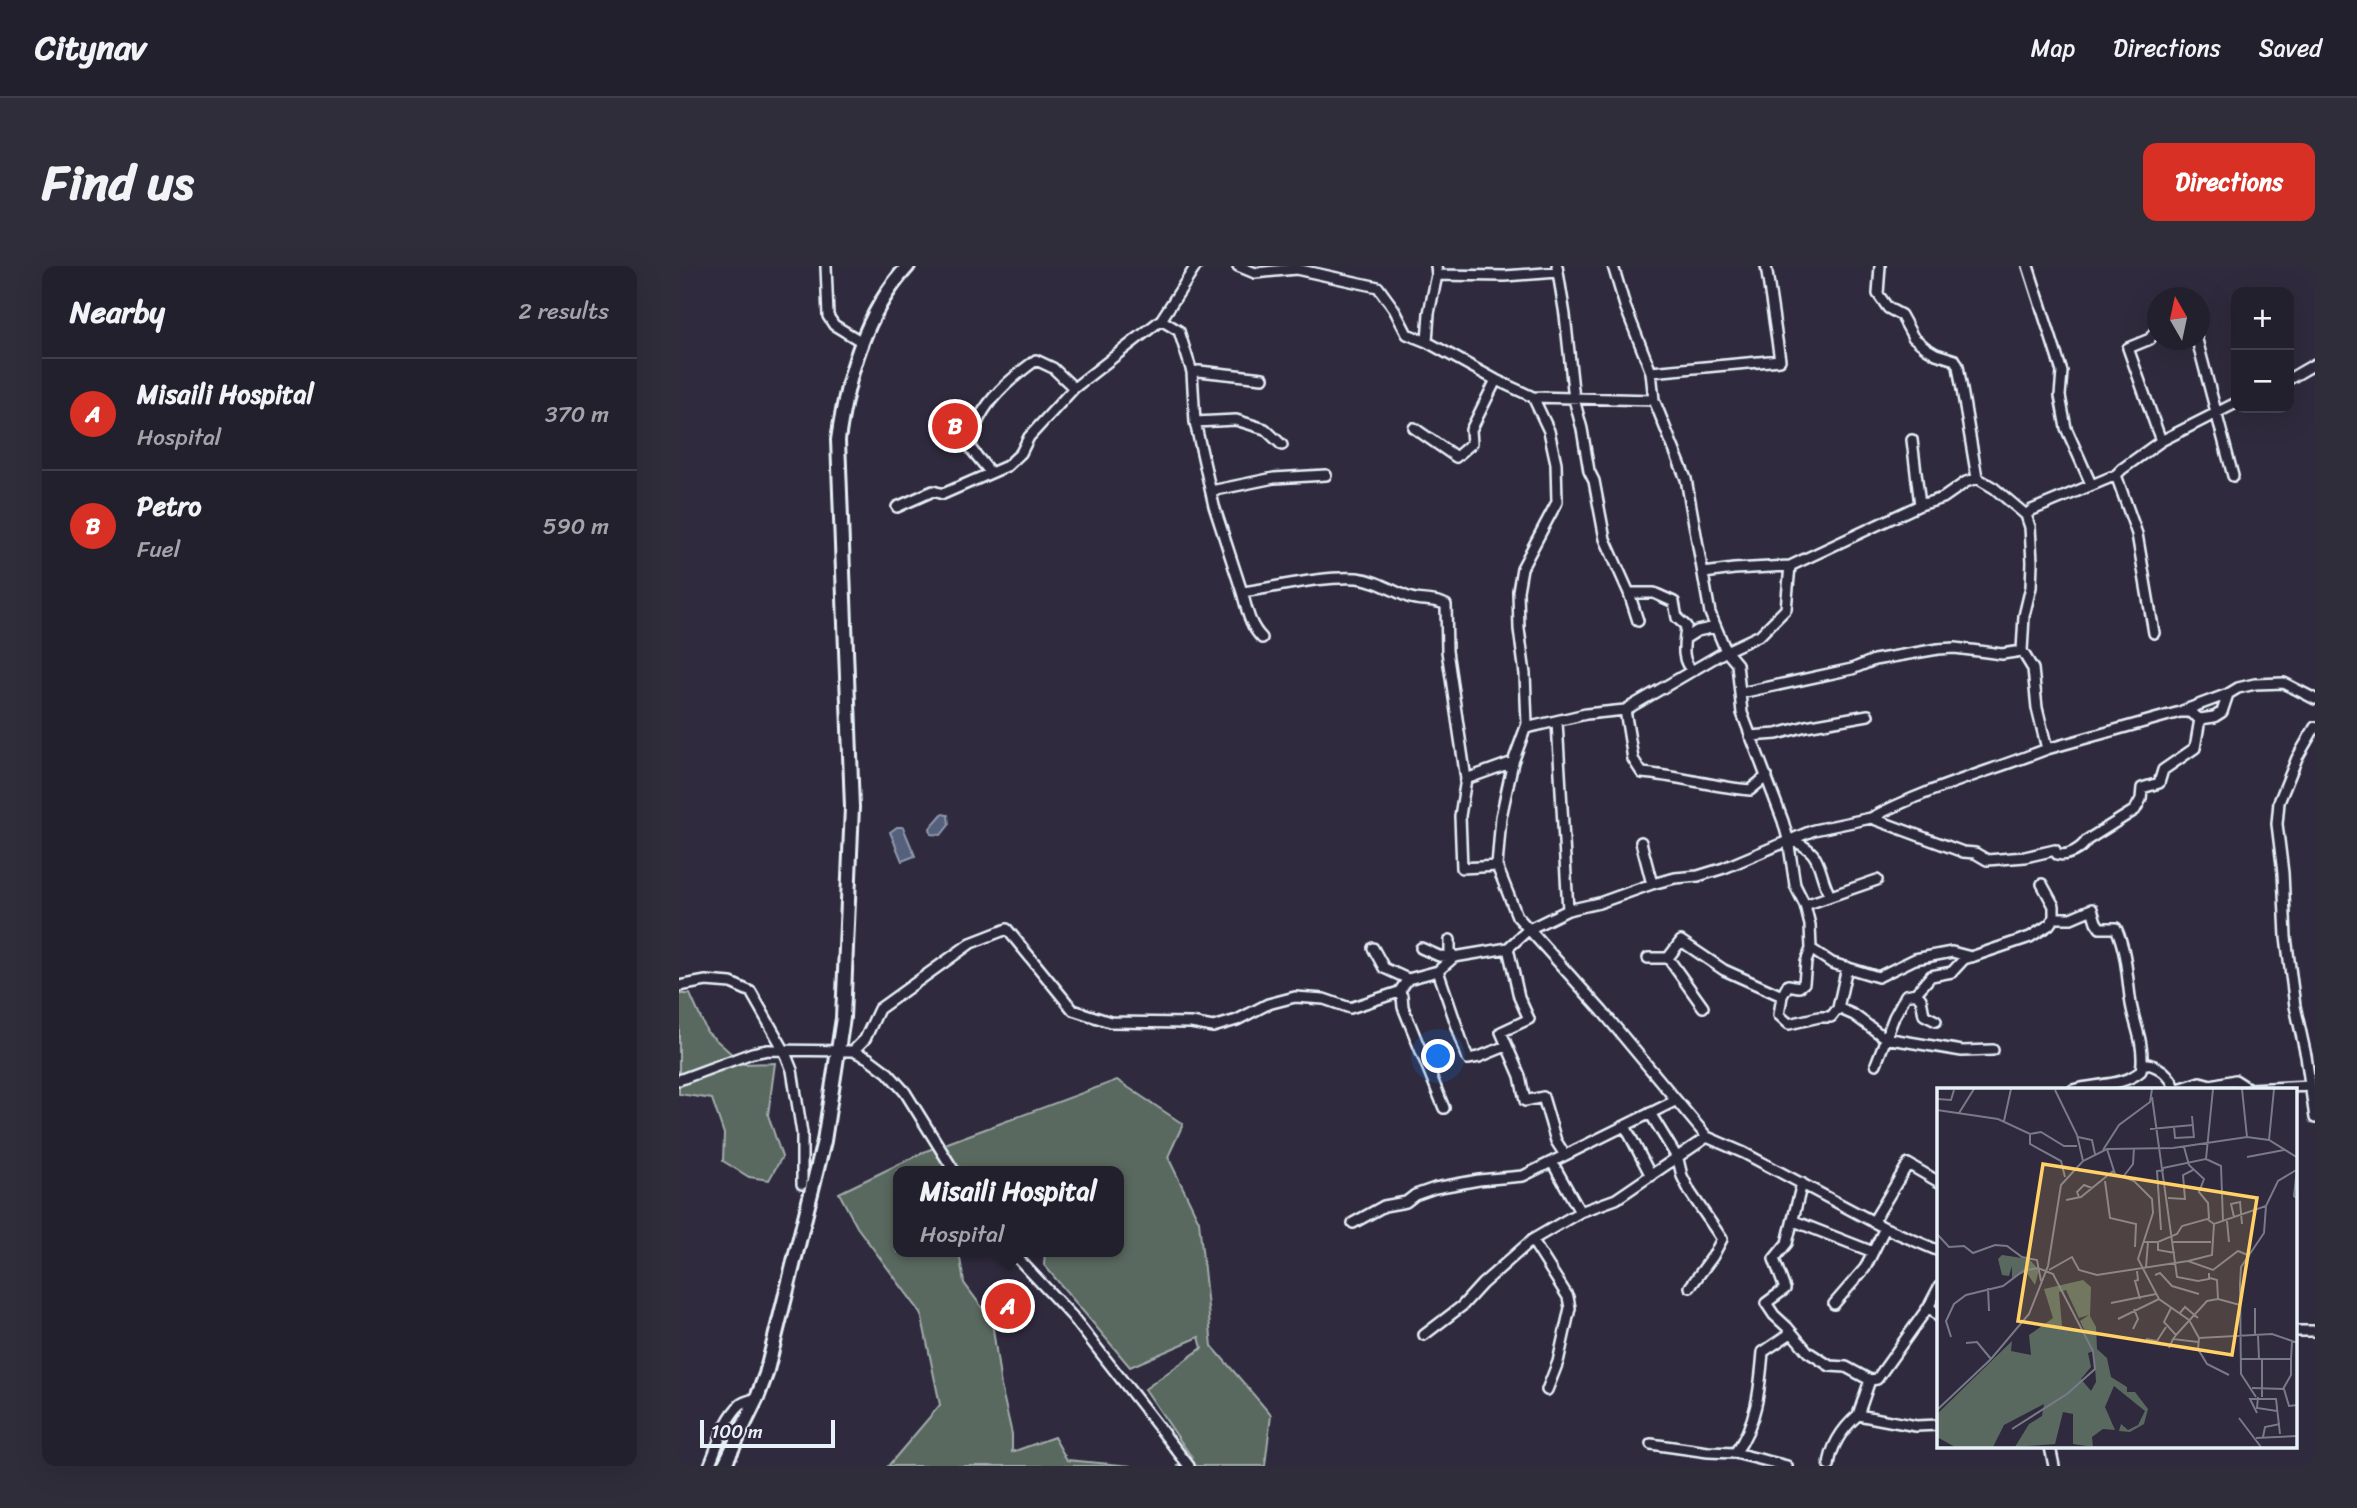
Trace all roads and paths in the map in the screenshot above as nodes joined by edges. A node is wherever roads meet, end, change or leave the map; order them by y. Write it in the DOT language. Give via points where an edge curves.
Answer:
graph roads {
  1 [pos="826,266"];
  2 [pos="908,266"];
  3 [pos="1196,266"];
  4 [pos="1238,266"];
  5 [pos="1613,266"];
  6 [pos="1766,266"];
  7 [pos="1880,266"];
  8 [pos="2028,266"];
  9 [pos="1296,268"];
  10 [pos="1558,269"];
  11 [pos="1436,270"];
  12 [pos="1161,320"];
  13 [pos="2147,340"];
  14 [pos="862,342"];
  15 [pos="1427,342"];
  16 [pos="2200,350"];
  17 [pos="2315,364"];
  18 [pos="1192,372"];
  19 [pos="1651,372"];
  20 [pos="2294,376"];
  21 [pos="1263,378"];
  22 [pos="1496,380"];
  23 [pos="1074,388"];
  24 [pos="1533,397"];
  25 [pos="1574,399"];
  26 [pos="1654,400"];
  27 [pos="2231,405"];
  28 [pos="2218,411"];
  29 [pos="1195,422"];
  30 [pos="1414,428"];
  31 [pos="1912,440"];
  32 [pos="2161,441"];
  33 [pos="1282,445"];
  34 [pos="991,472"];
  35 [pos="1326,475"];
  36 [pos="2116,475"];
  37 [pos="2234,476"];
  38 [pos="1977,478"];
  39 [pos="2091,484"];
  40 [pos="1211,491"];
  41 [pos="1920,505"];
  42 [pos="897,507"];
  43 [pos="2026,515"];
  44 [pos="1790,566"];
  45 [pos="1704,573"];
  46 [pos="1242,592"];
  47 [pos="1629,593"];
  48 [pos="1638,621"];
  49 [pos="1716,627"];
  50 [pos="2154,633"];
  51 [pos="1262,638"];
  52 [pos="1686,638"];
  53 [pos="1726,651"];
  54 [pos="2022,651"];
  55 [pos="1693,671"];
  56 [pos="1741,693"];
  57 [pos="2228,694"];
  58 [pos="2315,699"];
  59 [pos="1625,710"];
  60 [pos="2181,712"];
  61 [pos="1868,715"];
  62 [pos="2200,719"];
  63 [pos="1557,722"];
  64 [pos="2315,727"];
  65 [pos="1526,728"];
  66 [pos="1749,736"];
  67 [pos="2047,749"];
  68 [pos="1514,762"];
  69 [pos="1767,776"];
  70 [pos="1466,779"];
  71 [pos="1871,818"];
  72 [pos="1788,839"];
  73 [pos="1641,842"];
  74 [pos="1497,866"];
  75 [pos="1877,880"];
  76 [pos="1652,884"];
  77 [pos="2042,884"];
  78 [pos="1830,896"];
  79 [pos="1805,905"];
  80 [pos="1568,910"];
  81 [pos="2054,918"];
  82 [pos="1529,929"];
  83 [pos="1450,940"];
  84 [pos="1373,948"];
  85 [pos="1420,948"];
  86 [pos="1507,948"];
  87 [pos="1811,949"];
  88 [pos="1454,957"];
  89 [pos="1971,957"];
  90 [pos="1648,958"];
  91 [pos="1668,958"];
  92 [pos="1847,967"];
  93 [pos="1438,971"];
  94 [pos="1408,979"];
  95 [pos="679,986"];
  96 [pos="1399,992"];
  97 [pos="1916,993"];
  98 [pos="1782,996"];
  99 [pos="1703,1007"];
  100 [pos="1837,1008"];
  101 [pos="1936,1021"];
  102 [pos="1885,1038"];
  103 [pos="1506,1046"];
  104 [pos="784,1050"];
  105 [pos="1993,1050"];
  106 [pos="836,1051"];
  107 [pos="853,1051"];
  108 [pos="2142,1063"];
  109 [pos="1876,1064"];
  110 [pos="679,1080"];
  111 [pos="2310,1086"];
  112 [pos="2080,1088"];
  113 [pos="2175,1088"];
  114 [pos="2182,1088"];
  115 [pos="2247,1088"];
  116 [pos="2269,1088"];
  117 [pos="1675,1101"];
  118 [pos="1444,1108"];
  119 [pos="1650,1113"];
  120 [pos="2315,1118"];
  121 [pos="1625,1126"];
  122 [pos="1707,1137"];
  123 [pos="1566,1155"];
  124 [pos="1678,1159"];
  125 [pos="1552,1162"];
  126 [pos="951,1166"];
  127 [pos="1651,1176"];
  128 [pos="1937,1181"];
  129 [pos="1802,1183"];
  130 [pos="802,1184"];
  131 [pos="1580,1212"];
  132 [pos="1794,1221"];
  133 [pos="1873,1222"];
  134 [pos="1353,1223"];
  135 [pos="1885,1228"];
  136 [pos="1532,1240"];
  137 [pos="1937,1250"];
  138 [pos="1873,1252"];
  139 [pos="1017,1257"];
  140 [pos="1690,1287"];
  141 [pos="1937,1291"];
  142 [pos="1834,1304"];
  143 [pos="1929,1306"];
  144 [pos="1937,1315"];
  145 [pos="2297,1331"];
  146 [pos="2315,1331"];
  147 [pos="1791,1333"];
  148 [pos="1424,1335"];
  149 [pos="1870,1380"];
  150 [pos="1547,1390"];
  151 [pos="757,1398"];
  152 [pos="1858,1415"];
  153 [pos="1937,1425"];
  154 [pos="1651,1444"];
  155 [pos="2050,1448"];
  156 [pos="1735,1453"];
  157 [pos="709,1466"];
  158 [pos="724,1466"];
  159 [pos="1189,1466"];
  160 [pos="1787,1466"];
  161 [pos="1829,1466"];
  162 [pos="2053,1466"];
  1 -- 14 [label="street" via="828,316 834,325"];
  2 -- 14 [label="main road" via="879,307"];
  3 -- 12 [label="street"];
  4 -- 9 [label="street" via="1255,273"];
  5 -- 19 [label="street"];
  6 -- 19 [label="street" via="1780,359"];
  7 -- 38 [label="street" via="1878,294 1888,308 1901,315 1919,342 1936,354 1955,359"];
  8 -- 39 [label="street" via="2061,372 2066,428"];
  9 -- 15 [label="street" via="1378,287 1407,334"];
  10 -- 11 [label="street" via="1504,276"];
  10 -- 25 [label="street"];
  11 -- 15 [label="street"];
  12 -- 18 [label="street" via="1179,331"];
  12 -- 23 [label="street"];
  13 -- 32 [label="street" via="2128,348"];
  14 -- 106 [label="main road" via="846,390 838,440 852,807 843,1018"];
  15 -- 22 [label="street"];
  16 -- 28 [label="street"];
  17 -- 20 [label="street"];
  18 -- 21 [label="street"];
  18 -- 29 [label="street"];
  19 -- 26 [label="street"];
  22 -- 24 [label="street"];
  22 -- 30 [label="street" via="1471,430 1472,443 1455,457"];
  23 -- 34 [label="street" via="1029,437 1021,453"];
  23 -- 34 [label="street" via="1053,368 1036,360 1011,377 977,420 972,434 971,449"];
  24 -- 25 [label="street"];
  24 -- 65 [label="street" via="1549,431 1557,502 1522,568 1518,591"];
  25 -- 26 [label="street"];
  25 -- 47 [label="street" via="1605,539"];
  26 -- 45 [label="street" via="1686,479"];
  27 -- 28 [label="street"];
  28 -- 32 [label="street"];
  28 -- 37 [label="street"];
  29 -- 33 [label="street" via="1236,420 1265,429"];
  29 -- 40 [label="street"];
  31 -- 41 [label="street"];
  32 -- 36 [label="street"];
  34 -- 42 [label="street" via="943,494 933,491"];
  35 -- 40 [label="street" via="1274,478"];
  36 -- 39 [label="street"];
  36 -- 50 [label="street" via="2137,534"];
  38 -- 41 [label="street" via="1943,498"];
  38 -- 43 [label="street"];
  39 -- 43 [label="street"];
  40 -- 46 [label="street"];
  41 -- 44 [label="street"];
  43 -- 54 [label="street" via="2032,562"];
  44 -- 45 [label="street"];
  44 -- 53 [label="street" via="1786,609 1760,635"];
  45 -- 49 [label="street"];
  46 -- 51 [label="street" via="1254,631"];
  46 -- 70 [label="street" via="1357,578 1445,605 1447,651"];
  47 -- 48 [label="street"];
  47 -- 52 [label="street" via="1654,593 1674,602 1677,618 1686,626"];
  49 -- 52 [label="street"];
  49 -- 53 [label="street"];
  52 -- 55 [label="street" via="1684,657"];
  53 -- 55 [label="street"];
  53 -- 56 [label="street" via="1737,664"];
  54 -- 56 [label="street" via="1938,649"];
  54 -- 67 [label="street" via="2033,669"];
  55 -- 59 [label="street"];
  56 -- 66 [label="street"];
  57 -- 58 [label="street" via="2255,684 2284,683"];
  57 -- 60 [label="street"];
  57 -- 62 [label="street" via="2223,712"];
  59 -- 63 [label="street"];
  59 -- 69 [label="street" via="1633,759 1642,773 1751,790"];
  60 -- 62 [label="street"];
  60 -- 67 [label="street"];
  61 -- 66 [label="street"];
  62 -- 71 [label="street" via="2195,748 2163,770 2159,783 2142,788 2135,810 2067,854 2055,850 2025,858 1987,860"];
  63 -- 65 [label="street"];
  63 -- 80 [label="street"];
  64 -- 111 [label="street" via="2279,802 2277,824 2286,937"];
  65 -- 68 [label="street"];
  66 -- 69 [label="street"];
  67 -- 71 [label="street" via="1927,791"];
  68 -- 70 [label="street"];
  68 -- 74 [label="street" via="1501,817"];
  69 -- 72 [label="street"];
  70 -- 74 [label="street" via="1460,816 1462,868"];
  71 -- 72 [label="street"];
  72 -- 76 [label="street" via="1724,868"];
  72 -- 78 [label="street" via="1804,844 1817,858"];
  72 -- 79 [label="street" via="1795,885"];
  73 -- 76 [label="street"];
  74 -- 82 [label="street" via="1517,916"];
  75 -- 78 [label="street"];
  76 -- 80 [label="street"];
  77 -- 81 [label="street" via="2054,906"];
  78 -- 79 [label="street"];
  79 -- 87 [label="street"];
  80 -- 82 [label="street"];
  81 -- 89 [label="street" via="2029,937"];
  81 -- 108 [label="street" via="2071,918 2092,909 2101,928 2116,928 2141,1038"];
  82 -- 86 [label="street"];
  82 -- 117 [label="street"];
  83 -- 88 [label="street"];
  84 -- 94 [label="street" via="1384,968"];
  85 -- 88 [label="street"];
  86 -- 88 [label="street"];
  86 -- 103 [label="street" via="1529,1019 1501,1032"];
  87 -- 92 [label="street"];
  87 -- 98 [label="street" via="1804,983 1788,985"];
  88 -- 93 [label="street"];
  89 -- 92 [label="street" via="1952,952 1927,956 1878,977"];
  89 -- 97 [label="street" via="1952,972 1931,976"];
  90 -- 91 [label="street"];
  91 -- 98 [label="street" via="1681,940 1724,970"];
  91 -- 99 [label="street"];
  92 -- 100 [label="street"];
  93 -- 94 [label="street"];
  93 -- 103 [label="street" via="1468,1059"];
  94 -- 96 [label="street"];
  95 -- 104 [label="street" via="731,983 751,992"];
  96 -- 107 [label="street" via="1350,1008 1324,999 1287,999 1213,1027 1110,1022 1073,1010 1007,929 971,943 879,1009 865,1040"];
  96 -- 118 [label="street"];
  97 -- 101 [label="street" via="1923,1016"];
  97 -- 102 [label="street" via="1906,995"];
  98 -- 100 [label="street" via="1779,1015 1789,1024 1831,1017"];
  100 -- 102 [label="street"];
  102 -- 105 [label="street" via="1962,1051"];
  102 -- 109 [label="street"];
  103 -- 123 [label="street" via="1525,1101 1542,1097 1556,1141"];
  104 -- 106 [label="street"];
  104 -- 110 [label="street" via="752,1053"];
  104 -- 130 [label="street" via="803,1133"];
  106 -- 107 [label="street"];
  106 -- 151 [label="main road" via="819,1164"];
  107 -- 126 [label="street" via="888,1073 905,1092"];
  108 -- 112 [label="street" via="2141,1072 2130,1080"];
  108 -- 113 [label="street" via="2158,1066"];
  111 -- 116 [label="street"];
  111 -- 120 [label="street"];
  114 -- 115 [label="street" via="2235,1080"];
  117 -- 119 [label="street"];
  117 -- 122 [label="street"];
  119 -- 121 [label="street"];
  119 -- 124 [label="street"];
  121 -- 123 [label="street"];
  121 -- 127 [label="street"];
  122 -- 124 [label="street"];
  122 -- 129 [label="street"];
  123 -- 125 [label="street"];
  124 -- 127 [label="street"];
  124 -- 140 [label="street" via="1686,1184 1722,1240"];
  125 -- 131 [label="street"];
  125 -- 134 [label="street" via="1523,1176 1435,1188"];
  127 -- 131 [label="street" via="1616,1199"];
  128 -- 133 [label="street" via="1908,1164"];
  129 -- 132 [label="street"];
  129 -- 133 [label="street"];
  131 -- 136 [label="street"];
  132 -- 138 [label="street"];
  132 -- 147 [label="street" via="1787,1243 1774,1259 1785,1289 1766,1303"];
  133 -- 135 [label="street"];
  135 -- 137 [label="street"];
  135 -- 138 [label="street"];
  136 -- 148 [label="street"];
  136 -- 150 [label="street" via="1568,1297 1570,1308"];
  138 -- 142 [label="street"];
  139 -- 159 [label="street" via="1072,1316"];
  141 -- 143 [label="street"];
  143 -- 144 [label="street"];
  143 -- 149 [label="street" via="1877,1379"];
  145 -- 146 [label="street"];
  147 -- 149 [label="street" via="1808,1352 1831,1366 1846,1367"];
  147 -- 156 [label="street" via="1763,1352 1754,1413 1746,1440"];
  149 -- 152 [label="street"];
  151 -- 157 [label="street" via="743,1403 734,1415"];
  151 -- 158 [label="main road"];
  152 -- 153 [label="street" via="1916,1426"];
  152 -- 161 [label="street" via="1842,1428"];
  154 -- 156 [label="street"];
  155 -- 162 [label="street"];
  156 -- 160 [label="street"];
}
